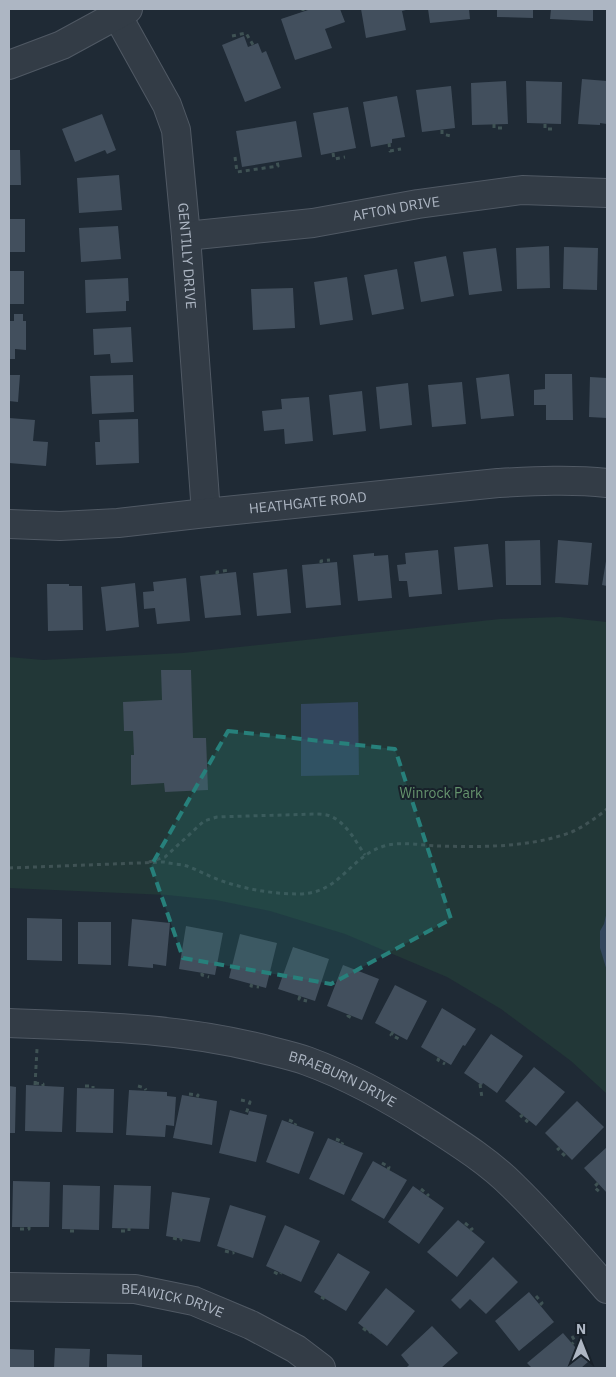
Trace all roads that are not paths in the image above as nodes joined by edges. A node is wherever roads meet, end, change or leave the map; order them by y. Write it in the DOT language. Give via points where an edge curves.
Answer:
graph roads {
  1 [pos="122,12"];
  2 [pos="9,65"];
  3 [pos="607,193"];
  4 [pos="186,236"];
  5 [pos="607,483"];
  6 [pos="206,513"];
  7 [pos="9,524"];
  8 [pos="9,1023"];
  9 [pos="9,1287"];
  10 [pos="607,1289"];
  11 [pos="321,1368"];
  1 -- 2 [label="street" via="62,45"];
  1 -- 4 [label="street, GENTILLY DRIVE" via="176,130"];
  3 -- 4 [label="street, AFTON DRIVE" via="522,190 312,223"];
  4 -- 6 [label="street, GENTILLY DRIVE"];
  5 -- 6 [label="street, HEATHGATE ROAD" via="498,483"];
  6 -- 7 [label="street, HEATHGATE ROAD" via="118,523"];
  8 -- 10 [label="street, BRAEBURN DRIVE" via="166,1031 238,1042 305,1060 365,1086 455,1140 512,1184"];
  9 -- 11 [label="street, BEAWICK DRIVE" via="135,1289 194,1302 251,1325"];
}
